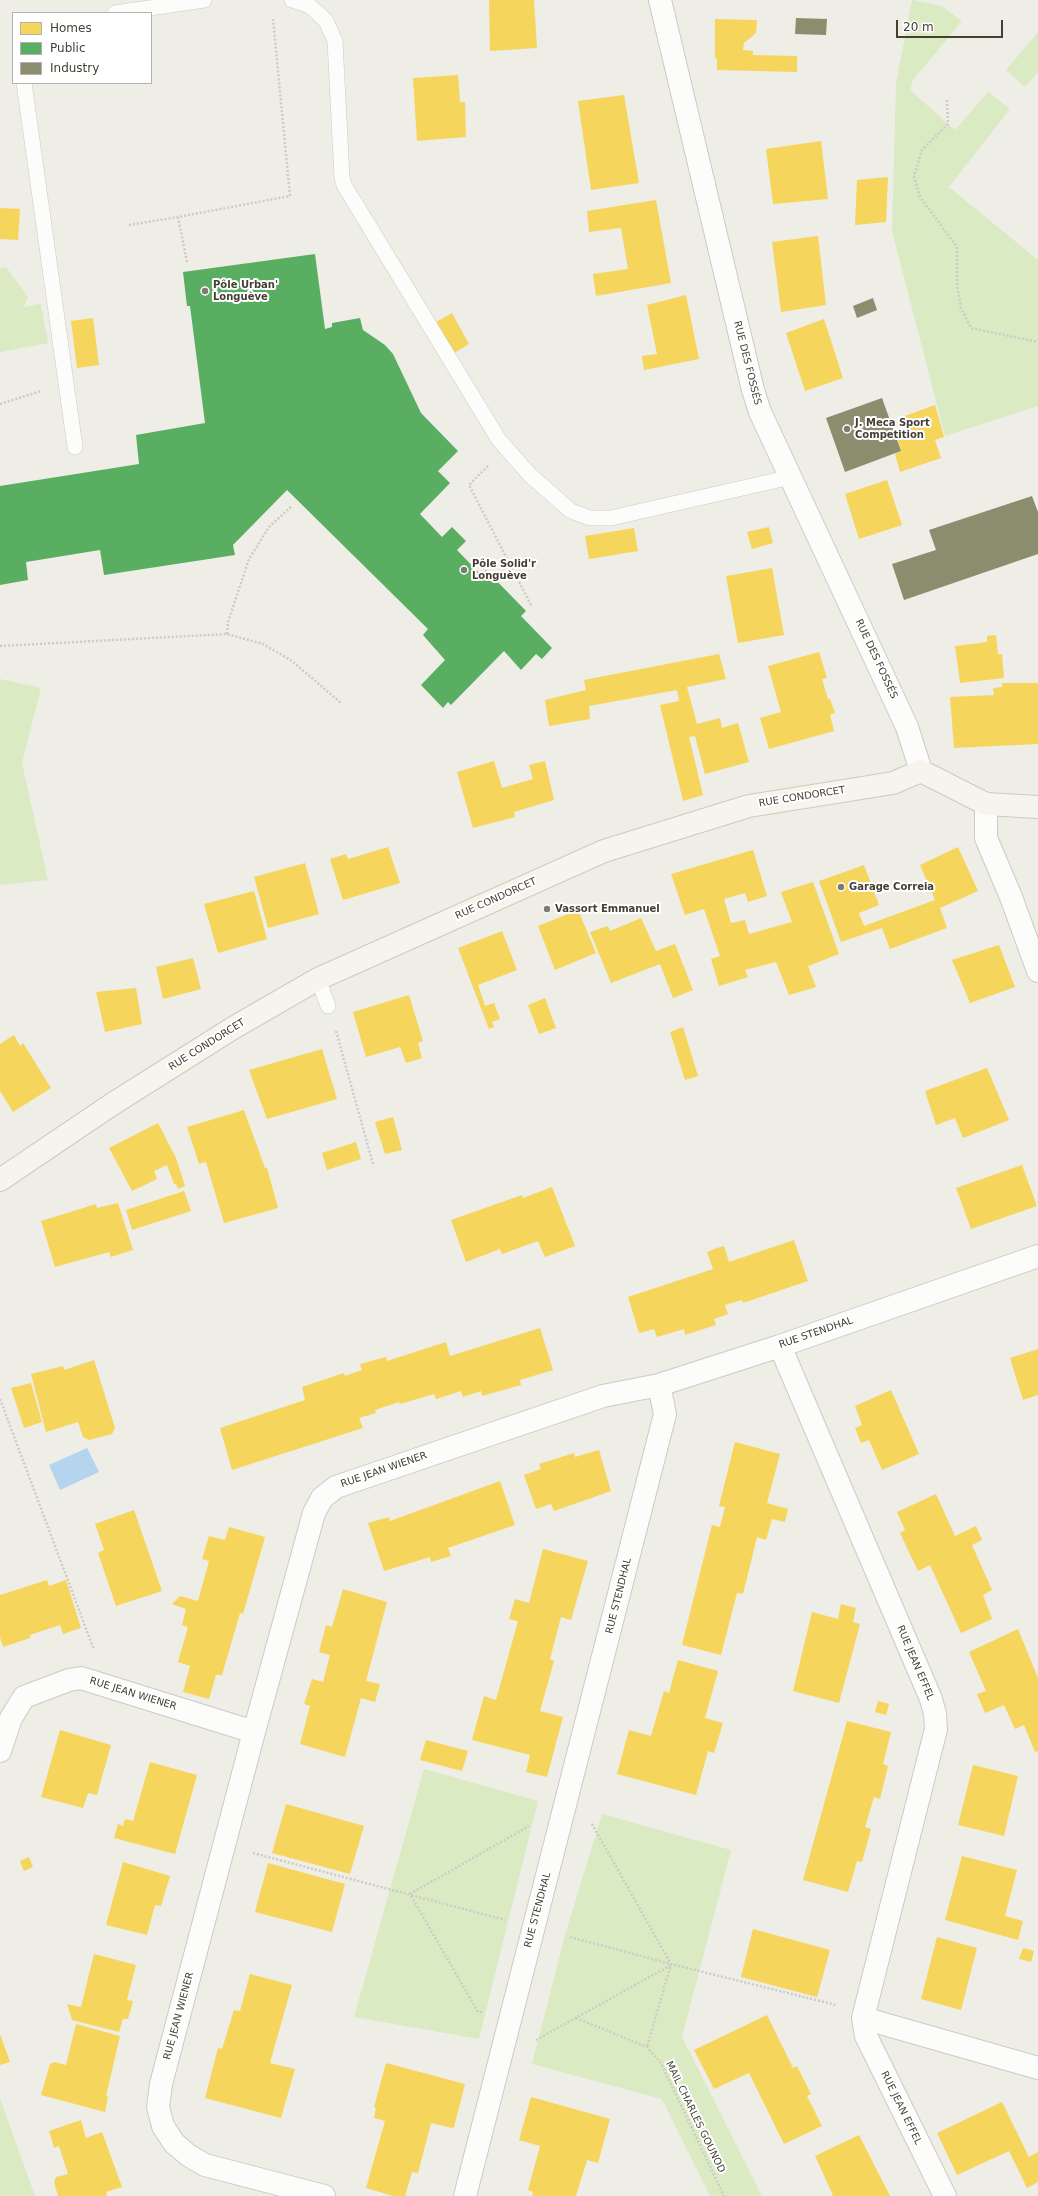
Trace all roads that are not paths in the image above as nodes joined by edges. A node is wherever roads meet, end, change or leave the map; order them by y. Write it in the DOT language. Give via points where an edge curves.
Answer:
graph roads {
  1 [pos="204,0"];
  2 [pos="292,0"];
  3 [pos="660,0"];
  4 [pos="311,3"];
  5 [pos="122,12"];
  6 [pos="24,84"];
  7 [pos="75,447"];
  8 [pos="790,476"];
  9 [pos="921,771"];
  10 [pos="986,804"];
  11 [pos="1038,807"];
  12 [pos="1038,970"];
  13 [pos="318,979"];
  14 [pos="328,1006"];
  15 [pos="0,1180"];
  16 [pos="1038,1256"];
  17 [pos="780,1346"];
  18 [pos="659,1384"];
  19 [pos="254,1732"];
  20 [pos="0,1751"];
  21 [pos="864,2018"];
  22 [pos="1038,2068"];
  23 [pos="324,2196"];
  24 [pos="465,2196"];
  25 [pos="945,2196"];
  1 -- 5 [label="lane"];
  2 -- 4 [label="lane"];
  3 -- 8 [label="street, RUE DES FOSSÉS" via="753,390 760,412"];
  4 -- 8 [label="lane" via="326,21 335,41 344,185 499,440 531,476 571,511 590,518 611,518"];
  6 -- 7 [label="lane"];
  8 -- 9 [label="street, RUE DES FOSSÉS" via="907,728"];
  9 -- 10 [label="street"];
  9 -- 13 [label="street, RUE CONDORCET" via="893,782 749,806 604,851"];
  10 -- 11 [label="street"];
  10 -- 12 [label="street" via="986,838"];
  13 -- 14 [label="lane"];
  13 -- 15 [label="street, RUE CONDORCET" via="111,1104"];
  16 -- 17 [label="street, RUE STENDHAL"];
  17 -- 18 [label="street, RUE STENDHAL"];
  17 -- 21 [label="street, RUE JEAN EFFEL" via="931,1699 935,1714 936,1729"];
  18 -- 19 [label="street, RUE JEAN WIENER" via="603,1396 336,1487 322,1498 314,1513"];
  18 -- 24 [label="street, RUE STENDHAL" via="665,1414"];
  19 -- 20 [label="street, RUE JEAN WIENER" via="81,1678 24,1697 11,1718"];
  19 -- 23 [label="street, RUE JEAN WIENER" via="161,2084 158,2107 162,2126 174,2143 205,2165"];
  21 -- 22 [label="street"];
  21 -- 25 [label="street, RUE JEAN EFFEL" via="866,2036"];
}
